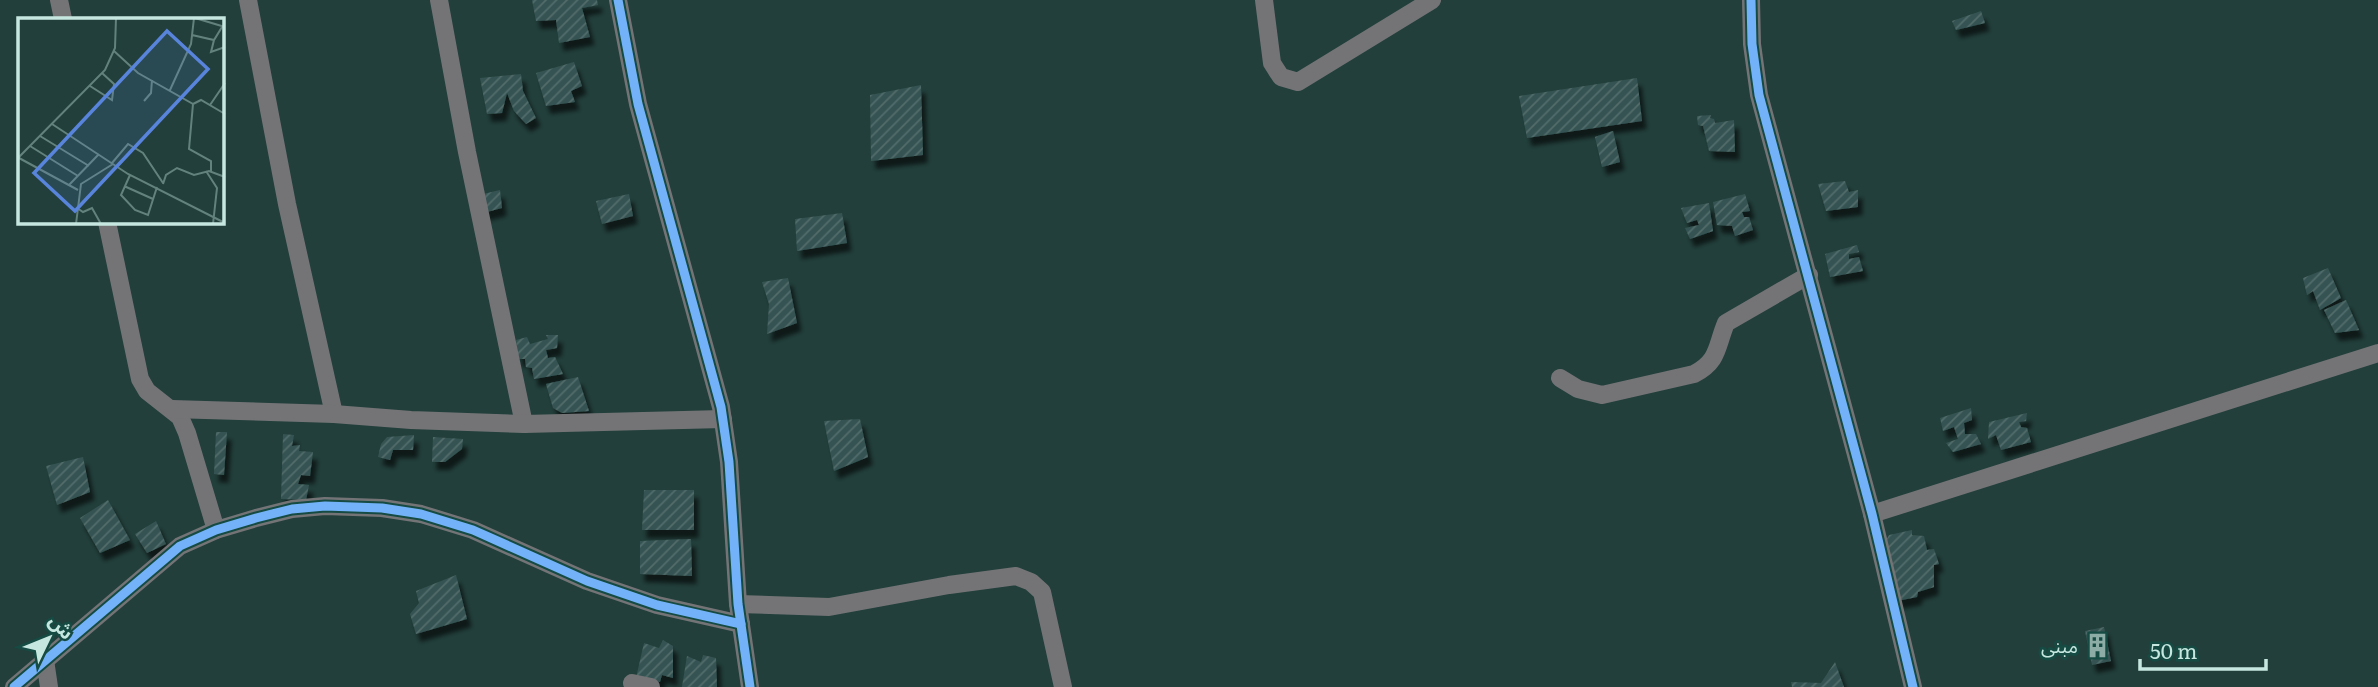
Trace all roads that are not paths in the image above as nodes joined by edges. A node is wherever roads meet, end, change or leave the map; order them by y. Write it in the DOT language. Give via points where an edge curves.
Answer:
graph roads {
  1 [pos="59,0"];
  2 [pos="248,0"];
  3 [pos="439,0"];
  4 [pos="618,0"];
  5 [pos="1264,0"];
  6 [pos="1432,0"];
  7 [pos="1751,0"];
  8 [pos="63,18"];
  9 [pos="107,224"];
  10 [pos="1809,275"];
  11 [pos="2378,353"];
  12 [pos="1560,378"];
  13 [pos="172,409"];
  14 [pos="334,414"];
  15 [pos="723,419"];
  16 [pos="524,424"];
  17 [pos="1872,514"];
  18 [pos="216,530"];
  19 [pos="738,604"];
  20 [pos="740,624"];
  21 [pos="45,660"];
  22 [pos="632,683"];
  23 [pos="14,687"];
  24 [pos="49,687"];
  25 [pos="651,687"];
  26 [pos="750,687"];
  27 [pos="1063,687"];
  28 [pos="1913,687"];
  1 -- 8 [label="street"];
  2 -- 14 [label="street" via="286,204"];
  3 -- 16 [label="street"];
  4 -- 15 [label="street" via="638,104"];
  5 -- 6 [label="street" via="1272,63 1281,77 1298,82"];
  7 -- 10 [label="street" via="1759,96"];
  9 -- 13 [label="street" via="140,379 147,391"];
  10 -- 12 [label="street" via="1726,323 1715,359 1694,374 1602,396"];
  10 -- 17 [label="street"];
  11 -- 17 [label="street"];
  13 -- 14 [label="street"];
  13 -- 18 [label="street" via="187,433"];
  14 -- 16 [label="street"];
  15 -- 16 [label="street"];
  15 -- 19 [label="street"];
  17 -- 28 [label="street"];
  18 -- 20 [label="street" via="292,509 325,506 421,514 473,530 606,588"];
  18 -- 21 [label="street" via="180,547"];
  19 -- 20 [label="street"];
  19 -- 27 [label="street" via="829,607 1016,576 1042,592"];
  20 -- 26 [label="street"];
  21 -- 23 [label="street"];
  21 -- 24 [label="street"];
  22 -- 25 [label="street"];
}
